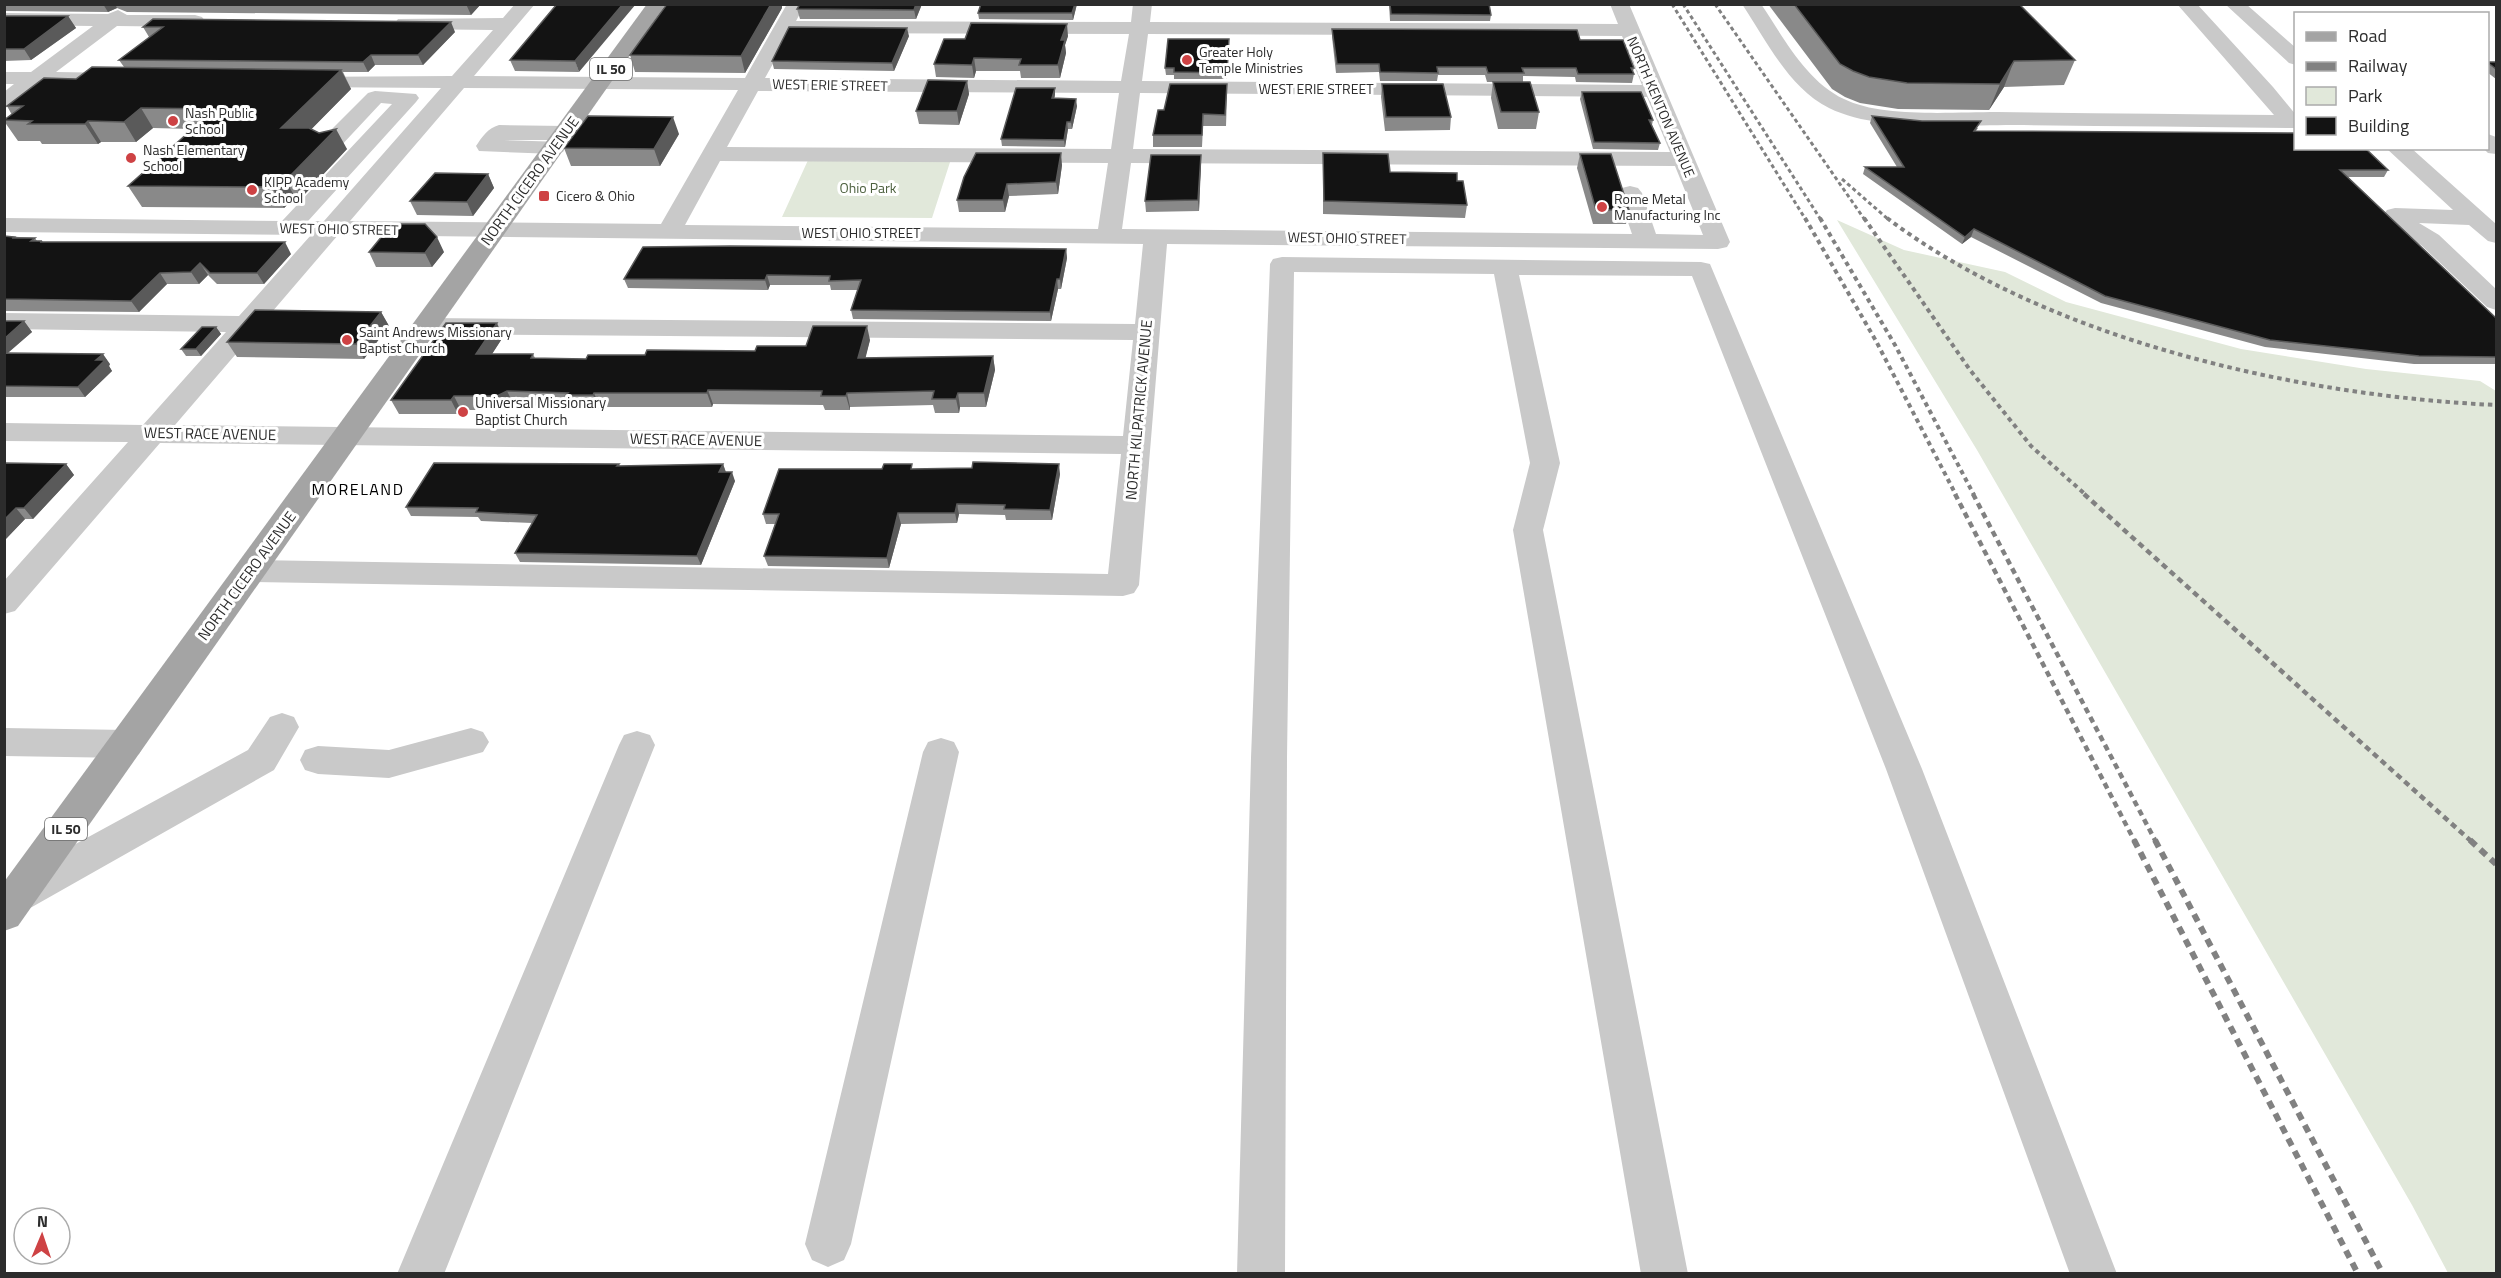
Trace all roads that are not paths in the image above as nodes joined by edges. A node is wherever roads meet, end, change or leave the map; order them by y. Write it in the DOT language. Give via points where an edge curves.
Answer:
graph roads {
  1 [pos="134,4"];
  2 [pos="526,4"];
  3 [pos="657,4"];
  4 [pos="796,4"];
  5 [pos="1143,4"];
  6 [pos="1619,4"];
  7 [pos="1751,4"];
  8 [pos="2186,4"];
  9 [pos="2234,4"];
  10 [pos="4,19"];
  11 [pos="113,20"];
  12 [pos="217,21"];
  13 [pos="381,23"];
  14 [pos="509,24"];
  15 [pos="783,27"];
  16 [pos="1139,28"];
  17 [pos="1629,30"];
  18 [pos="2287,44"];
  19 [pos="4,78"];
  20 [pos="36,78"];
  21 [pos="142,79"];
  22 [pos="282,80"];
  23 [pos="459,82"];
  24 [pos="601,83"];
  25 [pos="751,85"];
  26 [pos="1131,88"];
  27 [pos="1655,91"];
  28 [pos="4,102"];
  29 [pos="2293,122"];
  30 [pos="366,144"];
  31 [pos="2399,150"];
  32 [pos="712,154"];
  33 [pos="1121,156"];
  34 [pos="1683,159"];
  35 [pos="1630,193"];
  36 [pos="2477,218"];
  37 [pos="4,225"];
  38 [pos="288,228"];
  39 [pos="331,229"];
  40 [pos="495,231"];
  41 [pos="669,232"];
  42 [pos="1109,235"];
  43 [pos="1156,236"];
  44 [pos="2496,236"];
  45 [pos="1647,241"];
  46 [pos="1718,242"];
  47 [pos="1505,267"];
  48 [pos="2496,302"];
  49 [pos="4,321"];
  50 [pos="248,324"];
  51 [pos="427,326"];
  52 [pos="1147,332"];
  53 [pos="4,432"];
  54 [pos="152,434"];
  55 [pos="348,436"];
  56 [pos="1136,445"];
  57 [pos="250,571"];
  58 [pos="17,573"];
  59 [pos="4,603"];
  60 [pos="282,727"];
  61 [pos="4,742"];
  62 [pos="471,742"];
  63 [pos="127,744"];
  64 [pos="637,745"];
  65 [pos="941,752"];
  66 [pos="318,760"];
  67 [pos="11,905"];
  68 [pos="828,1244"];
  69 [pos="420,1274"];
  70 [pos="1261,1274"];
  71 [pos="1665,1274"];
  72 [pos="2094,1274"];
  1 -- 11 [label="street"];
  2 -- 14 [label="street"];
  3 -- 24 [label="main road, NORTH CICERO AVENUE / IL 50"];
  4 -- 15 [label="street"];
  5 -- 16 [label="street"];
  6 -- 17 [label="street, NORTH KENTON AVENUE"];
  7 -- 29 [label="street" via="1809,85 1851,110 1926,118"];
  8 -- 29 [label="street"];
  9 -- 18 [label="street"];
  10 -- 11 [label="street"];
  11 -- 12 [label="street"];
  11 -- 20 [label="street"];
  13 -- 14 [label="street"];
  14 -- 23 [label="street"];
  15 -- 16 [label="street"];
  15 -- 25 [label="street"];
  16 -- 17 [label="street"];
  16 -- 26 [label="street"];
  17 -- 27 [label="street, NORTH KENTON AVENUE"];
  19 -- 20 [label="street"];
  20 -- 21 [label="street"];
  20 -- 28 [label="street"];
  22 -- 23 [label="street, WEST ERIE STREET"];
  23 -- 24 [label="street, WEST ERIE STREET"];
  23 -- 39 [label="street"];
  24 -- 25 [label="street, WEST ERIE STREET"];
  24 -- 40 [label="main road, NORTH CICERO AVENUE / IL 50"];
  25 -- 26 [label="street, WEST ERIE STREET"];
  25 -- 32 [label="street"];
  26 -- 27 [label="street, WEST ERIE STREET"];
  26 -- 33 [label="street"];
  27 -- 34 [label="street, NORTH KENTON AVENUE"];
  30 -- 38 [label="street"];
  31 -- 36 [label="street"];
  32 -- 33 [label="street"];
  32 -- 41 [label="street"];
  33 -- 34 [label="street"];
  33 -- 42 [label="street"];
  34 -- 46 [label="street, NORTH KENTON AVENUE"];
  35 -- 45 [label="street"];
  36 -- 44 [label="street"];
  36 -- 48 [label="street" via="2395,215 2430,240"];
  37 -- 38 [label="street, WEST OHIO STREET"];
  38 -- 39 [label="street, WEST OHIO STREET"];
  39 -- 40 [label="street, WEST OHIO STREET"];
  39 -- 50 [label="street"];
  40 -- 41 [label="street, WEST OHIO STREET"];
  40 -- 51 [label="main road, NORTH CICERO AVENUE / IL 50"];
  41 -- 42 [label="street, WEST OHIO STREET"];
  42 -- 43 [label="street, WEST OHIO STREET"];
  43 -- 45 [label="street, WEST OHIO STREET"];
  43 -- 52 [label="street, NORTH KILPATRICK AVENUE"];
  45 -- 46 [label="street, WEST OHIO STREET"];
  47 -- 70 [label="street" via="1282,264"];
  47 -- 71 [label="street" via="1545,463 1528,530"];
  47 -- 72 [label="street" via="1701,269 1904,769"];
  49 -- 50 [label="street"];
  50 -- 54 [label="street"];
  51 -- 52 [label="street"];
  51 -- 55 [label="main road, NORTH CICERO AVENUE / IL 50"];
  52 -- 56 [label="street, NORTH KILPATRICK AVENUE"];
  53 -- 54 [label="street, WEST RACE AVENUE"];
  54 -- 55 [label="street, WEST RACE AVENUE"];
  54 -- 58 [label="street"];
  55 -- 56 [label="street, WEST RACE AVENUE"];
  55 -- 57 [label="main road, NORTH CICERO AVENUE / IL 50"];
  56 -- 57 [label="street, NORTH KILPATRICK AVENUE" via="1123,585"];
  57 -- 63 [label="main road, NORTH CICERO AVENUE / IL 50"];
  58 -- 59 [label="street"];
  60 -- 67 [label="street" via="261,760 129,832"];
  61 -- 63 [label="street"];
  62 -- 66 [label="street" via="389,764"];
  63 -- 67 [label="main road, NORTH CICERO AVENUE / IL 50"];
  64 -- 69 [label="street"];
  65 -- 68 [label="street"];
}
